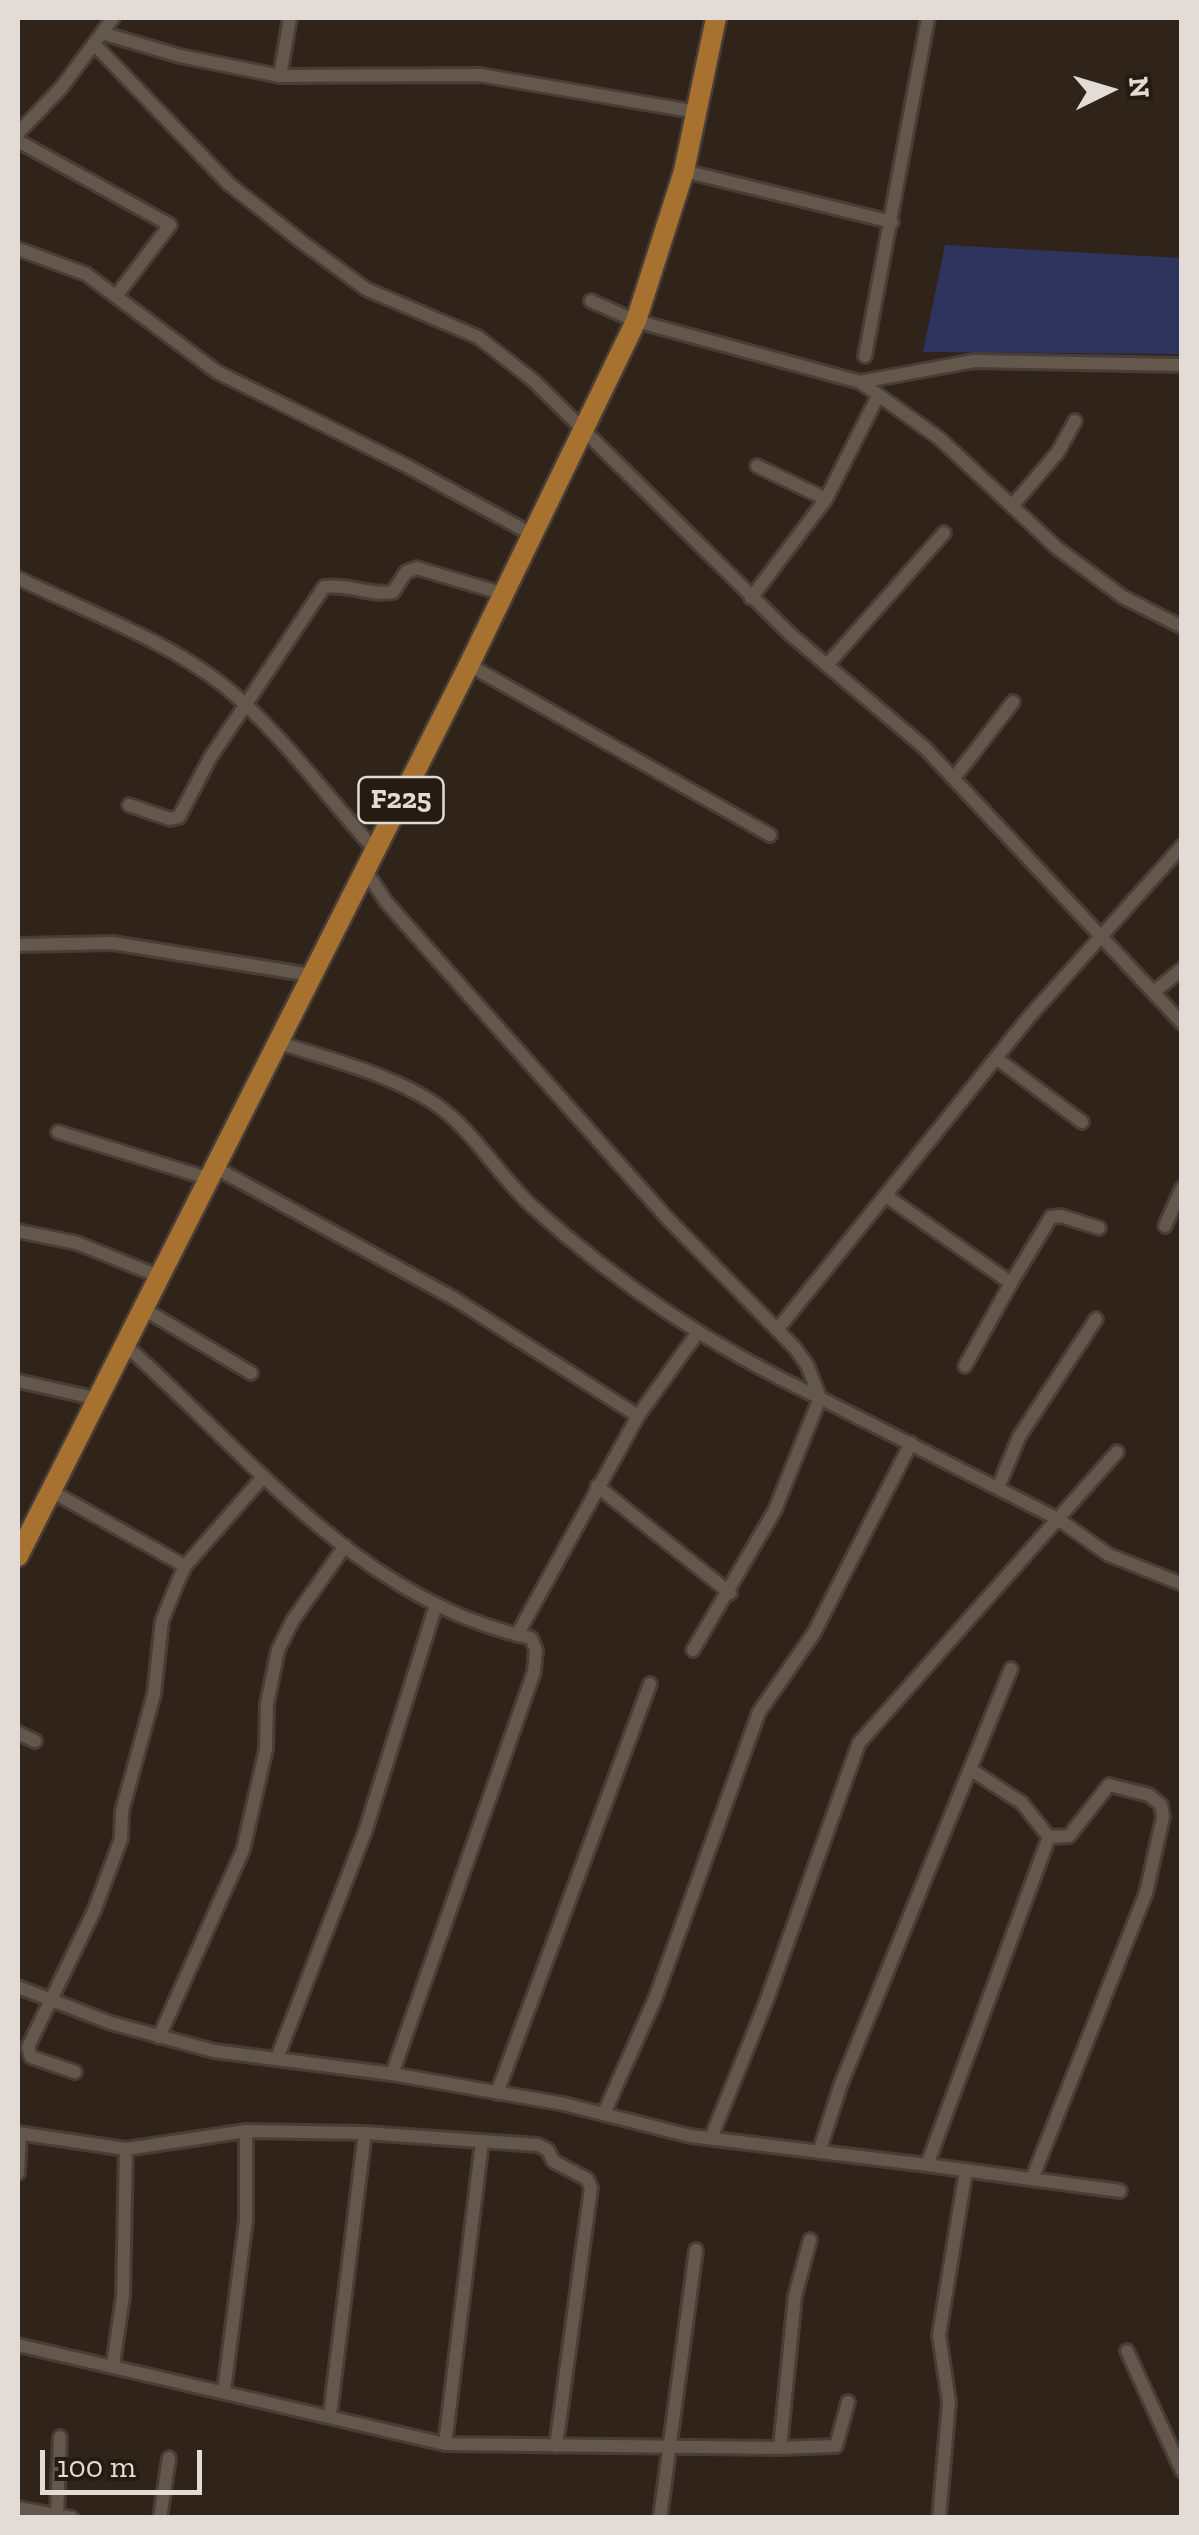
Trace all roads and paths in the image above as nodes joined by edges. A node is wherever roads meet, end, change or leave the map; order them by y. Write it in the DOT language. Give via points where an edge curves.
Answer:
graph roads {
  1 [pos="113,18"];
  2 [pos="290,18"];
  3 [pos="716,18"];
  4 [pos="928,18"];
  5 [pos="98,38"];
  6 [pos="280,76"];
  7 [pos="697,112"];
  8 [pos="18,133"];
  9 [pos="18,141"];
  10 [pos="684,170"];
  11 [pos="892,222"];
  12 [pos="18,249"];
  13 [pos="116,296"];
  14 [pos="591,301"];
  15 [pos="636,321"];
  16 [pos="865,356"];
  17 [pos="1182,366"];
  18 [pos="860,382"];
  19 [pos="878,396"];
  20 [pos="1075,421"];
  21 [pos="585,429"];
  22 [pos="756,466"];
  23 [pos="826,499"];
  24 [pos="1012,506"];
  25 [pos="944,533"];
  26 [pos="533,535"];
  27 [pos="18,578"];
  28 [pos="504,594"];
  29 [pos="752,598"];
  30 [pos="1182,627"];
  31 [pos="469,665"];
  32 [pos="827,666"];
  33 [pos="1013,702"];
  34 [pos="246,706"];
  35 [pos="954,778"];
  36 [pos="129,805"];
  37 [pos="770,835"];
  38 [pos="1182,846"];
  39 [pos="370,860"];
  40 [pos="1100,932"];
  41 [pos="18,945"];
  42 [pos="1182,969"];
  43 [pos="311,975"];
  44 [pos="1154,992"];
  45 [pos="1182,1023"];
  46 [pos="277,1042"];
  47 [pos="996,1058"];
  48 [pos="1082,1122"];
  49 [pos="58,1132"];
  50 [pos="211,1172"];
  51 [pos="1182,1188"];
  52 [pos="886,1196"];
  53 [pos="1165,1226"];
  54 [pos="1100,1228"];
  55 [pos="18,1231"];
  56 [pos="158,1276"];
  57 [pos="1011,1283"];
  58 [pos="142,1308"];
  59 [pos="1096,1319"];
  60 [pos="777,1330"];
  61 [pos="698,1332"];
  62 [pos="124,1344"];
  63 [pos="965,1366"];
  64 [pos="251,1373"];
  65 [pos="18,1381"];
  66 [pos="820,1398"];
  67 [pos="98,1399"];
  68 [pos="638,1416"];
  69 [pos="911,1443"];
  70 [pos="1117,1452"];
  71 [pos="264,1477"];
  72 [pos="597,1486"];
  73 [pos="998,1488"];
  74 [pos="52,1491"];
  75 [pos="1058,1519"];
  76 [pos="345,1546"];
  77 [pos="18,1556"];
  78 [pos="185,1566"];
  79 [pos="1182,1584"];
  80 [pos="730,1594"];
  81 [pos="435,1608"];
  82 [pos="518,1635"];
  83 [pos="693,1650"];
  84 [pos="1011,1670"];
  85 [pos="650,1684"];
  86 [pos="18,1734"];
  87 [pos="36,1741"];
  88 [pos="973,1771"];
  89 [pos="1049,1837"];
  90 [pos="18,1987"];
  91 [pos="50,1999"];
  92 [pos="159,2038"];
  93 [pos="277,2058"];
  94 [pos="75,2072"];
  95 [pos="392,2074"];
  96 [pos="497,2093"];
  97 [pos="604,2113"];
  98 [pos="246,2132"];
  99 [pos="19,2133"];
  100 [pos="366,2133"];
  101 [pos="711,2138"];
  102 [pos="482,2142"];
  103 [pos="126,2148"];
  104 [pos="819,2152"];
  105 [pos="926,2165"];
  106 [pos="966,2170"];
  107 [pos="18,2173"];
  108 [pos="1032,2180"];
  109 [pos="1120,2191"];
  110 [pos="810,2240"];
  111 [pos="696,2250"];
  112 [pos="18,2345"];
  113 [pos="1127,2351"];
  114 [pos="113,2365"];
  115 [pos="224,2391"];
  116 [pos="848,2402"];
  117 [pos="330,2416"];
  118 [pos="60,2437"];
  119 [pos="666,2443"];
  120 [pos="445,2444"];
  121 [pos="556,2446"];
  122 [pos="780,2448"];
  123 [pos="169,2458"];
  124 [pos="1182,2471"];
  125 [pos="18,2508"];
  126 [pos="57,2514"];
  127 [pos="72,2518"];
  128 [pos="160,2518"];
  129 [pos="660,2518"];
  130 [pos="939,2518"];
  1 -- 5 [label="street"];
  2 -- 6 [label="street"];
  3 -- 7 [label="main road, F225"];
  4 -- 11 [label="street"];
  5 -- 6 [label="street"];
  5 -- 8 [label="street"];
  5 -- 21 [label="street" via="229,184 366,289 478,337"];
  6 -- 7 [label="street" via="480,75"];
  7 -- 10 [label="main road, F225"];
  9 -- 13 [label="street" via="170,225"];
  10 -- 11 [label="street"];
  10 -- 15 [label="main road, F225"];
  11 -- 16 [label="street"];
  12 -- 13 [label="street" via="86,274"];
  13 -- 26 [label="street" via="217,372"];
  14 -- 15 [label="street"];
  15 -- 18 [label="street"];
  15 -- 21 [label="main road, F225"];
  17 -- 18 [label="street" via="974,361"];
  18 -- 19 [label="street"];
  19 -- 23 [label="street"];
  19 -- 24 [label="street" via="940,438"];
  20 -- 24 [label="street"];
  21 -- 26 [label="main road, F225"];
  21 -- 29 [label="street"];
  22 -- 23 [label="street"];
  23 -- 29 [label="street"];
  24 -- 30 [label="street" via="1123,597"];
  25 -- 32 [label="street"];
  26 -- 28 [label="main road, F225"];
  27 -- 34 [label="street" via="193,664"];
  28 -- 31 [label="main road, F225"];
  28 -- 34 [label="street" via="417,568 393,592 324,587"];
  29 -- 32 [label="street"];
  31 -- 37 [label="street"];
  31 -- 39 [label="main road, F225"];
  32 -- 35 [label="street"];
  33 -- 35 [label="street"];
  34 -- 36 [label="street" via="179,816 170,820"];
  34 -- 39 [label="street"];
  35 -- 40 [label="street"];
  38 -- 40 [label="street"];
  39 -- 43 [label="main road, F225"];
  39 -- 60 [label="street" via="387,903 655,1204"];
  40 -- 44 [label="street"];
  40 -- 47 [label="street"];
  41 -- 43 [label="street" via="113,943"];
  42 -- 44 [label="street"];
  43 -- 46 [label="main road, F225"];
  44 -- 45 [label="street"];
  46 -- 50 [label="main road, F225"];
  46 -- 61 [label="street" via="433,1103 478,1142 530,1206"];
  47 -- 48 [label="street"];
  47 -- 52 [label="street"];
  49 -- 50 [label="street"];
  50 -- 56 [label="main road, F225"];
  50 -- 68 [label="street" via="455,1299"];
  51 -- 53 [label="street"];
  52 -- 57 [label="street"];
  52 -- 60 [label="street"];
  54 -- 57 [label="street" via="1051,1218"];
  55 -- 56 [label="street" via="77,1242"];
  56 -- 58 [label="main road, F225"];
  57 -- 63 [label="street"];
  58 -- 62 [label="main road, F225"];
  58 -- 64 [label="street"];
  59 -- 73 [label="street" via="1019,1437"];
  60 -- 66 [label="street" via="807,1365"];
  61 -- 66 [label="street"];
  61 -- 68 [label="street"];
  62 -- 67 [label="main road, F225"];
  62 -- 71 [label="street"];
  65 -- 67 [label="street"];
  66 -- 69 [label="street"];
  66 -- 80 [label="street" via="775,1510"];
  67 -- 74 [label="main road, F225"];
  68 -- 72 [label="street"];
  69 -- 73 [label="street"];
  69 -- 97 [label="street" via="814,1634 759,1712 655,2000"];
  70 -- 75 [label="street"];
  71 -- 76 [label="street"];
  71 -- 78 [label="street"];
  72 -- 80 [label="street"];
  72 -- 82 [label="street"];
  73 -- 75 [label="street"];
  74 -- 77 [label="main road, F225"];
  74 -- 78 [label="street"];
  75 -- 79 [label="street" via="1109,1555"];
  75 -- 101 [label="street" via="859,1743"];
  76 -- 81 [label="street"];
  76 -- 92 [label="street" via="278,1650 266,1748 243,1850"];
  78 -- 91 [label="street" via="162,1622 154,1694 120,1839 94,1911"];
  80 -- 83 [label="street"];
  81 -- 82 [label="street"];
  81 -- 93 [label="street" via="365,1832"];
  82 -- 95 [label="street" via="531,1638 534,1672"];
  84 -- 88 [label="street"];
  85 -- 96 [label="street"];
  86 -- 87 [label="street"];
  88 -- 89 [label="street" via="1022,1803"];
  88 -- 104 [label="street" via="853,2054"];
  89 -- 105 [label="street"];
  89 -- 108 [label="street" via="1069,1836 1109,1785 1161,1805 1146,1894"];
  90 -- 91 [label="street"];
  91 -- 92 [label="street"];
  91 -- 94 [label="street" via="28,2053"];
  92 -- 93 [label="street"];
  93 -- 95 [label="street"];
  95 -- 96 [label="street"];
  96 -- 97 [label="street"];
  97 -- 101 [label="street"];
  98 -- 100 [label="street"];
  98 -- 103 [label="street"];
  98 -- 115 [label="street" via="246,2220"];
  99 -- 103 [label="street"];
  99 -- 107 [label="street"];
  100 -- 102 [label="street"];
  100 -- 117 [label="street"];
  101 -- 104 [label="street"];
  102 -- 120 [label="street"];
  102 -- 121 [label="street" via="548,2150 560,2168 587,2179 591,2188"];
  103 -- 114 [label="street"];
  104 -- 105 [label="street"];
  105 -- 106 [label="street"];
  106 -- 108 [label="street"];
  106 -- 130 [label="street" via="939,2334 949,2402"];
  108 -- 109 [label="street"];
  110 -- 122 [label="street" via="795,2296"];
  111 -- 119 [label="street"];
  112 -- 114 [label="street"];
  113 -- 124 [label="street"];
  114 -- 115 [label="street"];
  115 -- 117 [label="street"];
  116 -- 122 [label="street" via="836,2446"];
  117 -- 120 [label="street"];
  118 -- 126 [label="street"];
  119 -- 121 [label="street"];
  119 -- 122 [label="street"];
  119 -- 129 [label="street"];
  120 -- 121 [label="street"];
  123 -- 128 [label="street"];
  125 -- 126 [label="street"];
  126 -- 127 [label="street"];
}
